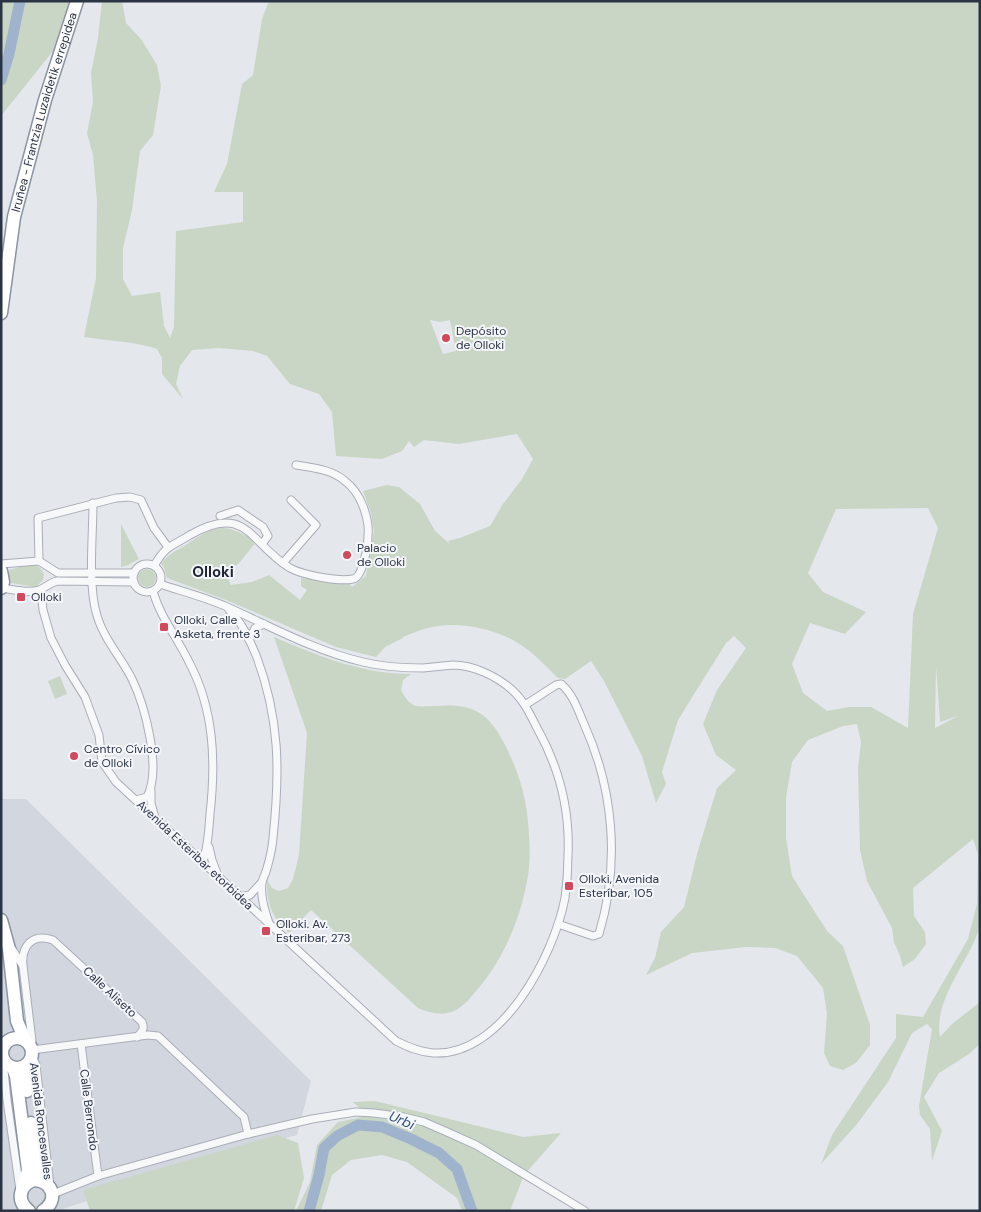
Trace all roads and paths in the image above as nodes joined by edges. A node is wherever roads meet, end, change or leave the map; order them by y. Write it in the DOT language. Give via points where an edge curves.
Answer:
graph roads {
  1 [pos="77,1"];
  2 [pos="1,313"];
  3 [pos="296,465"];
  4 [pos="291,500"];
  5 [pos="94,503"];
  6 [pos="220,516"];
  7 [pos="262,544"];
  8 [pos="168,547"];
  9 [pos="39,560"];
  10 [pos="283,563"];
  11 [pos="1,564"];
  12 [pos="154,566"];
  13 [pos="49,568"];
  14 [pos="1,571"];
  15 [pos="93,573"];
  16 [pos="134,573"];
  17 [pos="93,581"];
  18 [pos="134,582"];
  19 [pos="47,584"];
  20 [pos="160,584"];
  21 [pos="1,588"];
  22 [pos="40,590"];
  23 [pos="153,591"];
  24 [pos="227,607"];
  25 [pos="265,624"];
  26 [pos="249,640"];
  27 [pos="525,705"];
  28 [pos="151,789"];
  29 [pos="136,800"];
  30 [pos="155,818"];
  31 [pos="208,839"];
  32 [pos="192,852"];
  33 [pos="203,862"];
  34 [pos="218,877"];
  35 [pos="262,882"];
  36 [pos="239,896"];
  37 [pos="1,920"];
  38 [pos="269,924"];
  39 [pos="558,924"];
  40 [pos="7,942"];
  41 [pos="1,959"];
  42 [pos="23,966"];
  43 [pos="137,1037"];
  44 [pos="80,1044"];
  45 [pos="15,1052"];
  46 [pos="248,1134"];
  47 [pos="98,1176"];
  48 [pos="48,1187"];
  49 [pos="24,1204"];
  50 [pos="44,1211"];
  51 [pos="585,1211"];
  1 -- 2 [label="highway, Iruñea - Frantzia Luzaidetik errepidea" via="45,100 17,207"];
  3 -- 10 [label="street" via="331,472 346,482 363,507 368,536 361,572 353,580 303,574"];
  4 -- 10 [label="street" via="316,525"];
  5 -- 8 [label="street" via="130,497 141,500 154,528"];
  5 -- 9 [label="street" via="38,518"];
  5 -- 15 [label="street"];
  6 -- 7 [label="street" via="238,510 263,527 268,536"];
  7 -- 8 [label="street" via="245,529 228,523 204,527"];
  7 -- 10 [label="street"];
  8 -- 12 [label="street"];
  9 -- 11 [label="street"];
  9 -- 13 [label="street"];
  12 -- 16 [label="street" via="140,566"];
  12 -- 20 [label="street" via="161,576"];
  13 -- 15 [label="street" via="58,572"];
  13 -- 19 [label="street"];
  14 -- 21 [label="highway"];
  15 -- 16 [label="street"];
  15 -- 17 [label="street"];
  16 -- 18 [label="street"];
  17 -- 18 [label="street"];
  17 -- 19 [label="street"];
  17 -- 28 [label="street" via="92,595 97,615 142,704 150,734"];
  18 -- 23 [label="street" via="144,592"];
  19 -- 22 [label="street"];
  20 -- 23 [label="street"];
  20 -- 24 [label="street, Avenida Esteribar etorbidea"];
  21 -- 22 [label="street"];
  22 -- 29 [label="street, Avenida Esteribar etorbidea" via="51,638 91,710 99,735 102,762 116,782"];
  23 -- 31 [label="street" via="160,612 195,673 208,716 214,767"];
  24 -- 25 [label="street, Avenida Esteribar etorbidea"];
  24 -- 26 [label="street"];
  25 -- 26 [label="street" via="255,628"];
  25 -- 27 [label="street, Avenida Esteribar etorbidea" via="330,653 364,662 404,668 454,665 483,672 513,690"];
  26 -- 35 [label="street" via="271,702 278,754 273,838"];
  27 -- 39 [label="street, Avenida Esteribar etorbidea" via="554,764 566,812 569,853 565,898"];
  27 -- 39 [label="street" via="556,685 561,684 568,690 590,737 607,790 612,847 608,898 599,934 593,936"];
  28 -- 29 [label="street" via="147,797"];
  28 -- 30 [label="street"];
  29 -- 30 [label="street, Avenida Esteribar etorbidea"];
  30 -- 32 [label="street, Avenida Esteribar etorbidea"];
  31 -- 32 [label="street" via="202,850"];
  31 -- 33 [label="street"];
  31 -- 34 [label="street"];
  32 -- 33 [label="street, Avenida Esteribar etorbidea"];
  33 -- 34 [label="street, Avenida Esteribar etorbidea"];
  34 -- 36 [label="street, Avenida Esteribar etorbidea"];
  35 -- 36 [label="street" via="250,895"];
  35 -- 38 [label="street"];
  36 -- 38 [label="street, Avenida Esteribar etorbidea"];
  37 -- 40 [label="highway"];
  38 -- 39 [label="street, Avenida Esteribar etorbidea" via="396,1041 415,1050 434,1053 453,1051 479,1041 494,1029 531,981"];
  40 -- 42 [label="street, Avenida Roncesvalles"];
  40 -- 45 [label="highway" via="18,1021"];
  41 -- 45 [label="highway"];
  42 -- 43 [label="street, Calle Aliseto" via="22,957 28,944 39,938 53,940 142,1022 143,1031"];
  42 -- 45 [label="street, Avenida Roncesvalles" via="32,1042"];
  43 -- 44 [label="street"];
  43 -- 46 [label="street, Calle Aliseto" via="154,1035 160,1038 244,1117"];
  44 -- 45 [label="street"];
  44 -- 47 [label="street, Calle Berrondo"];
  45 -- 48 [label="highway" via="25,1075 36,1169"];
  45 -- 49 [label="highway" via="28,1170"];
  46 -- 47 [label="street"];
  46 -- 51 [label="street" via="356,1112 404,1117 424,1122 476,1145"];
  47 -- 48 [label="street"];
  48 -- 49 [label="highway" via="29,1182"];
  48 -- 50 [label="highway" via="51,1203"];
}
